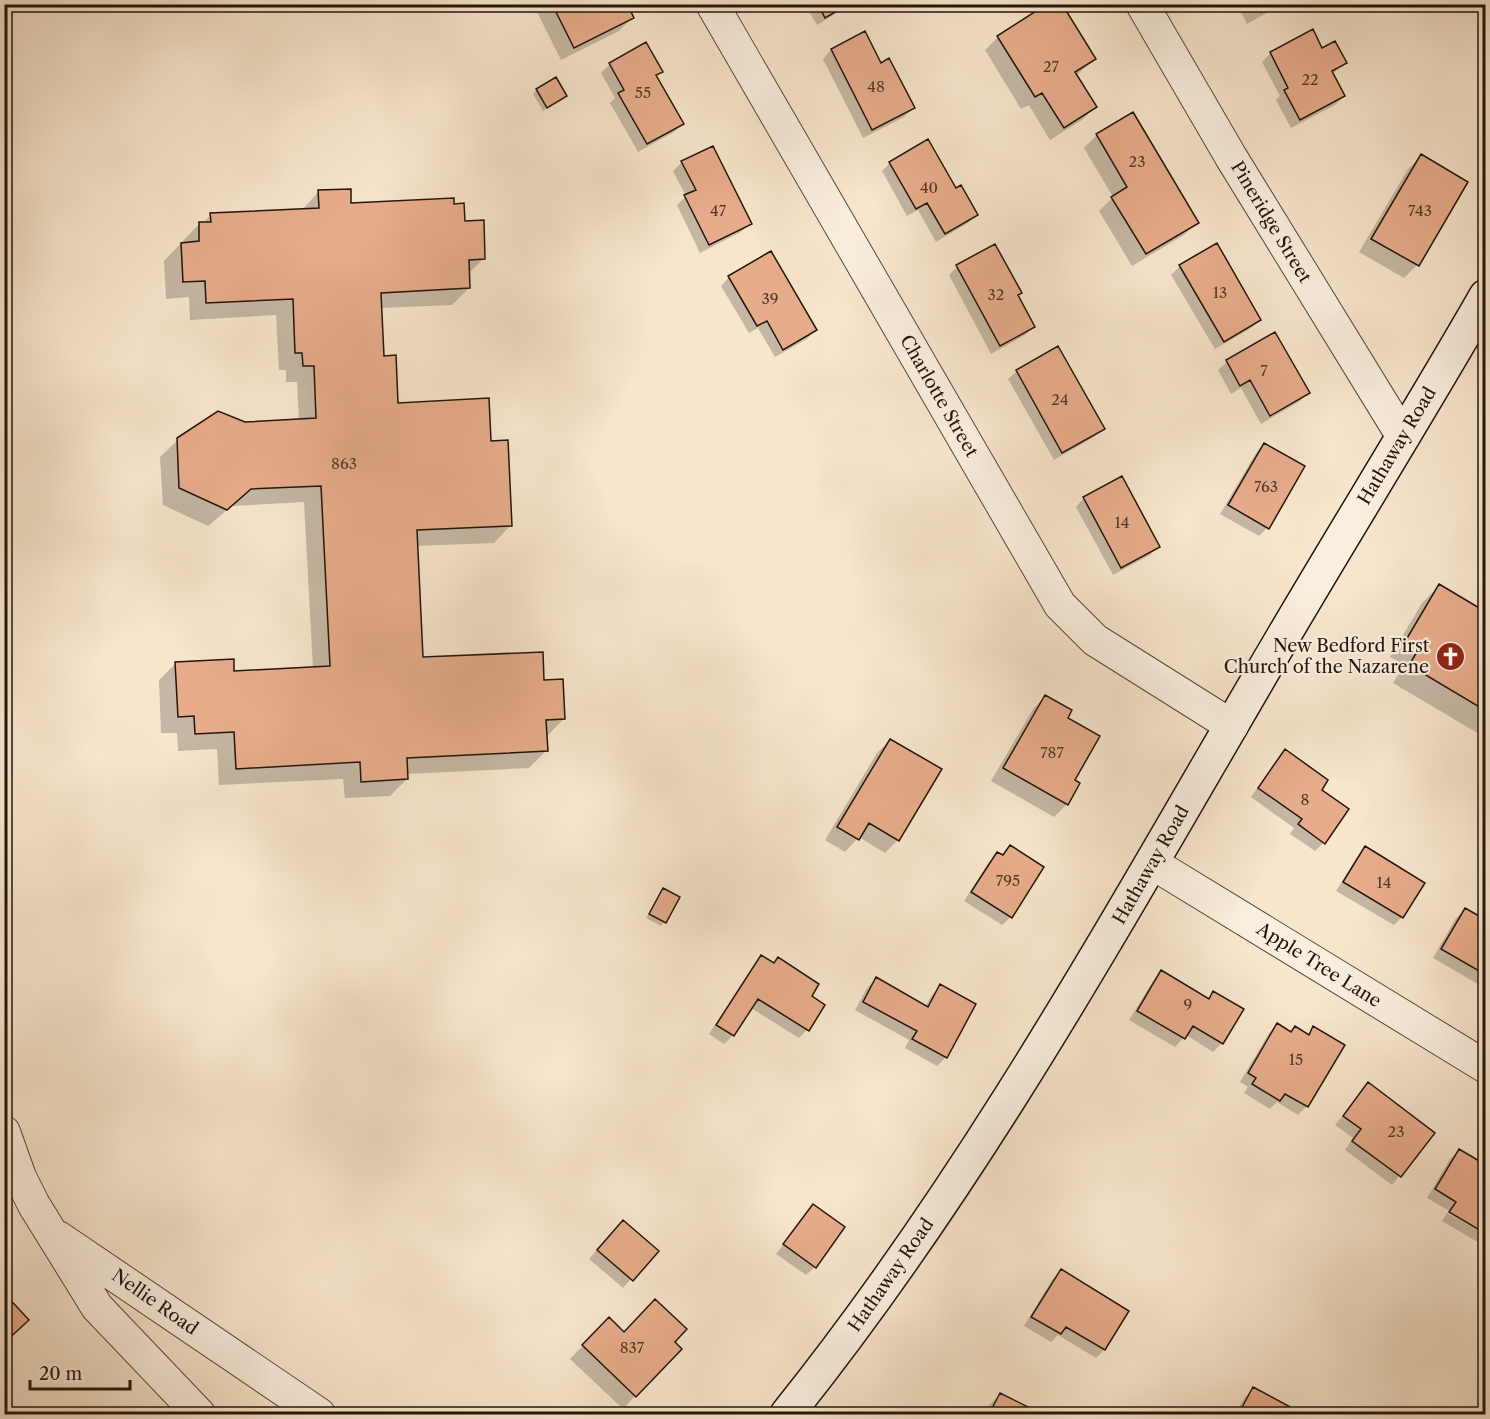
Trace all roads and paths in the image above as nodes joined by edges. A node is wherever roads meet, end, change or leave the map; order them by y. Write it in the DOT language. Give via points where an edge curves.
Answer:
graph roads {
  1 [pos="712,4"];
  2 [pos="1142,4"];
  3 [pos="1485,296"];
  4 [pos="1403,437"];
  5 [pos="1232,726"];
  6 [pos="1152,863"];
  7 [pos="1485,1067"];
  8 [pos="4,1132"];
  9 [pos="12,1174"];
  10 [pos="49,1232"];
  11 [pos="199,1414"];
  12 [pos="319,1414"];
  13 [pos="787,1414"];
  1 -- 5 [label="street, Charlotte Street" via="1060,605 1095,640"];
  2 -- 4 [label="street, Pineridge Street"];
  3 -- 4 [label="main road, Hathaway Road"];
  4 -- 5 [label="main road, Hathaway Road"];
  5 -- 6 [label="main road, Hathaway Road"];
  6 -- 7 [label="street, Apple Tree Lane"];
  6 -- 13 [label="main road, Hathaway Road" via="1061,1018 975,1153 859,1320"];
  8 -- 9 [label="street, Nellie Road"];
  9 -- 10 [label="street, Nellie Road"];
  10 -- 11 [label="street, Nellie Road" via="97,1307"];
  10 -- 12 [label="street, Nellie Road"];
}
